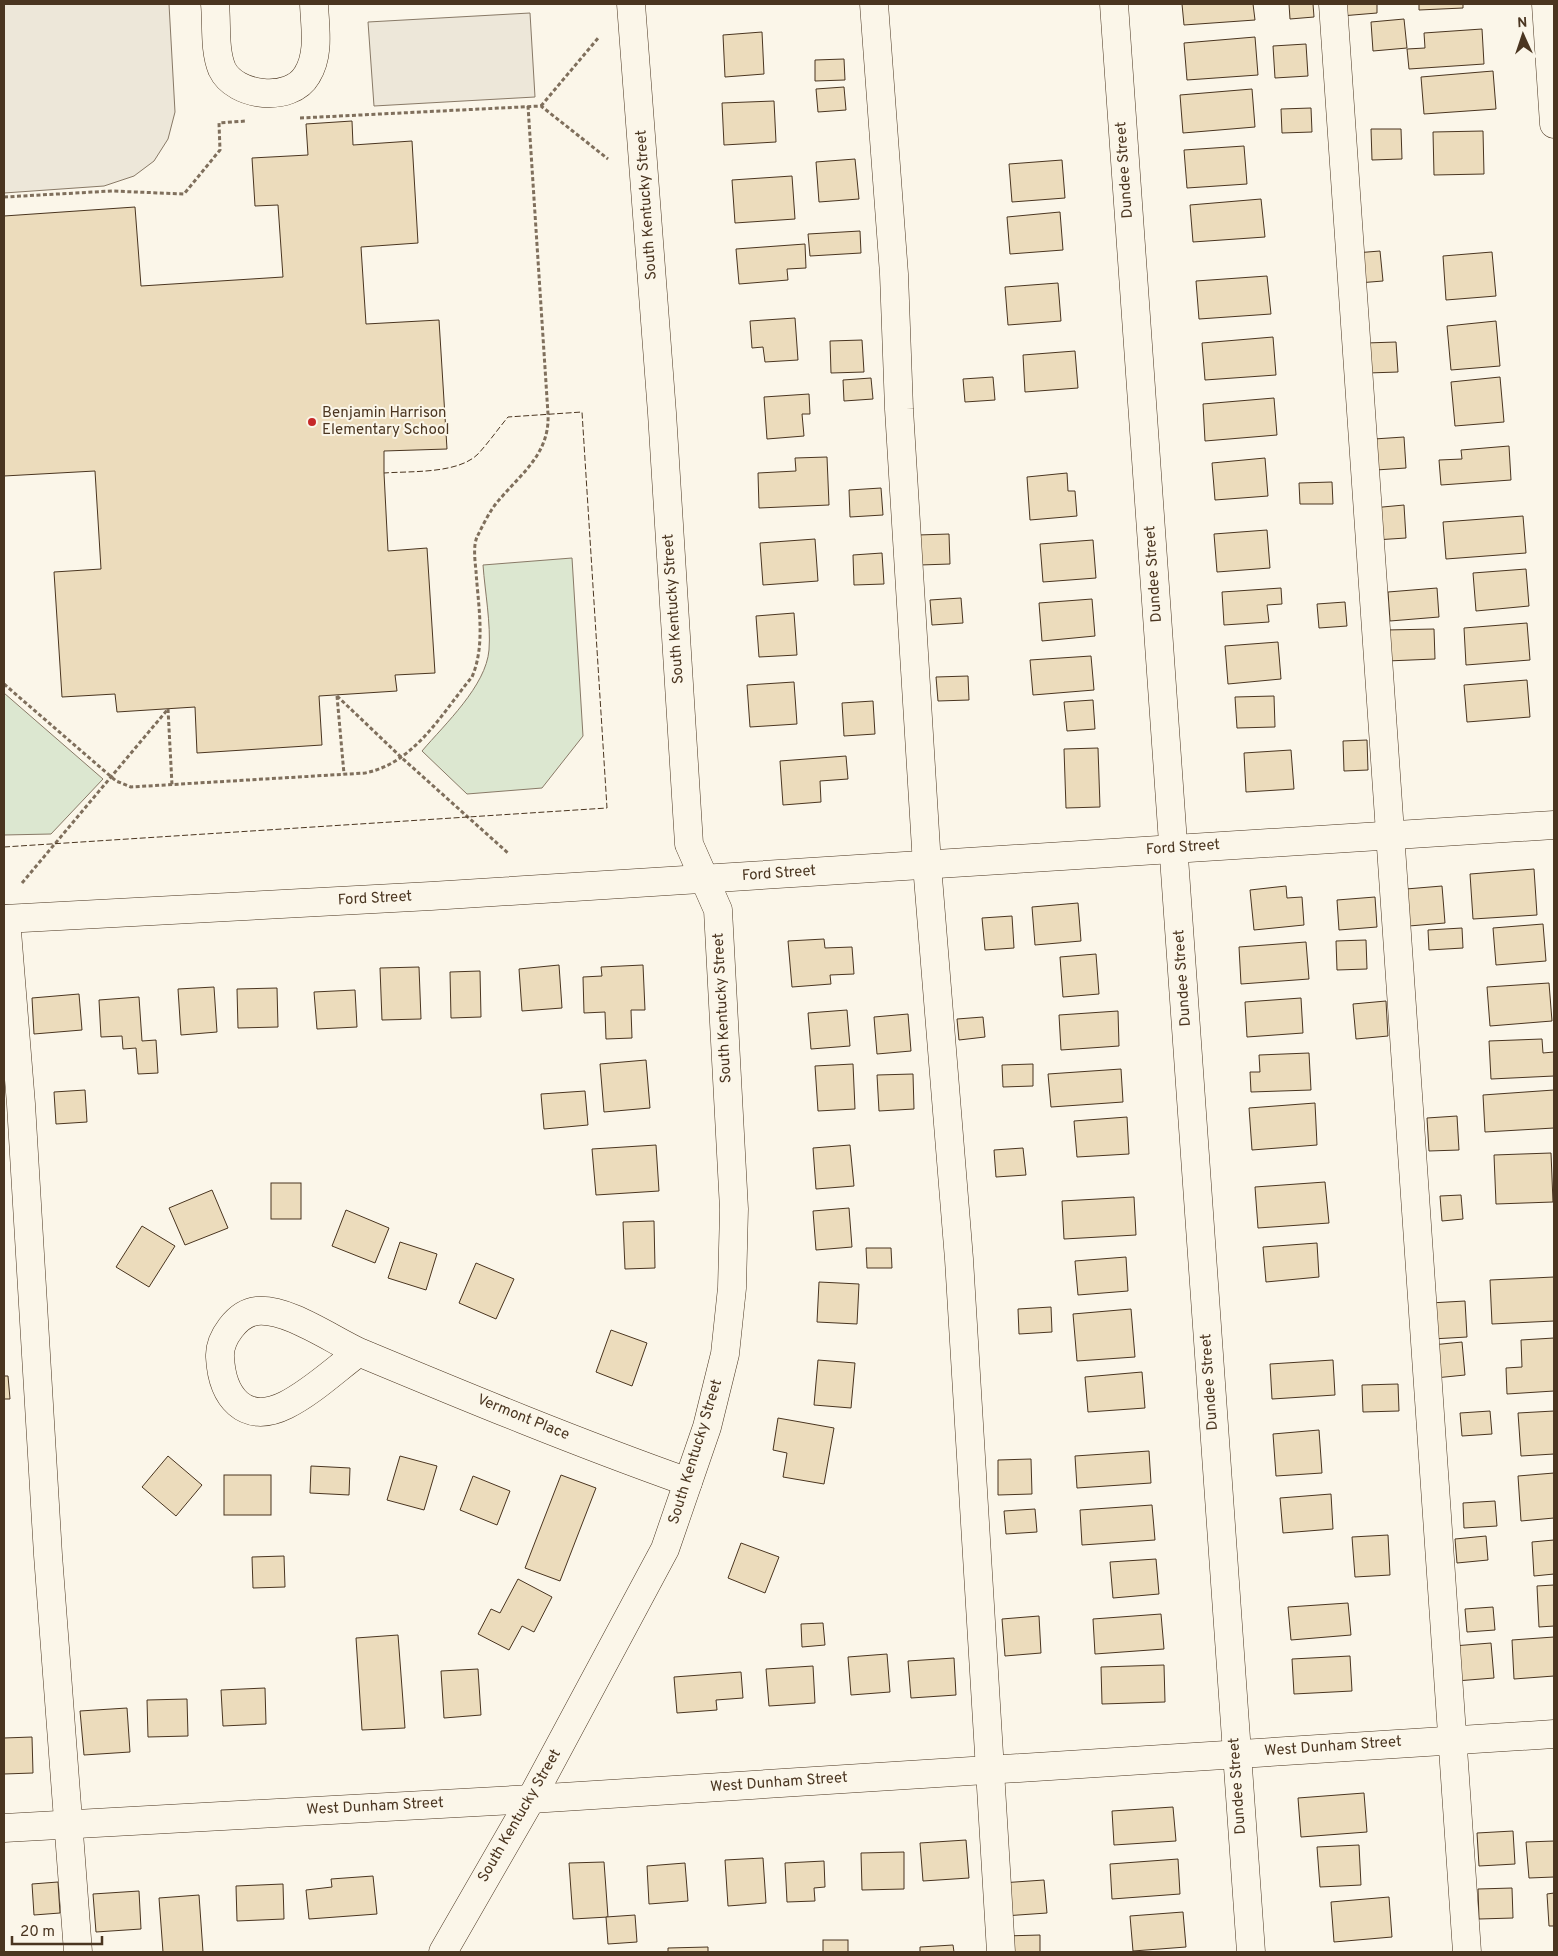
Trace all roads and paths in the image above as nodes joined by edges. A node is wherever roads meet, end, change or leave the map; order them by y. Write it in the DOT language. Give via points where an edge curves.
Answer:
graph roads {
  1 [pos="215,4"];
  2 [pos="314,4"];
  3 [pos="631,4"];
  4 [pos="874,4"];
  5 [pos="1114,4"];
  6 [pos="1333,4"];
  7 [pos="1546,4"];
  8 [pos="599,37"];
  9 [pos="528,106"];
  10 [pos="541,106"];
  11 [pos="299,118"];
  12 [pos="249,121"];
  13 [pos="1554,124"];
  14 [pos="608,159"];
  15 [pos="4,197"];
  16 [pos="4,684"];
  17 [pos="402,758"];
  18 [pos="344,774"];
  19 [pos="111,776"];
  20 [pos="172,785"];
  21 [pos="1554,825"];
  22 [pos="1390,836"];
  23 [pos="1174,849"];
  24 [pos="508,853"];
  25 [pos="927,865"];
  26 [pos="704,879"];
  27 [pos="22,883"];
  28 [pos="5,919"];
  29 [pos="359,1352"];
  30 [pos="688,1482"];
  31 [pos="1554,1734"];
  32 [pos="1453,1739"];
  33 [pos="1236,1754"];
  34 [pos="988,1770"];
  35 [pos="531,1799"];
  36 [pos="70,1824"];
  37 [pos="4,1828"];
  38 [pos="78,1952"];
  39 [pos="443,1952"];
  40 [pos="1000,1952"];
  41 [pos="1251,1952"];
  42 [pos="1467,1952"];
  1 -- 2 [label="street" via="222,70 237,86 263,94 285,92 306,77 315,58"];
  3 -- 26 [label="street, South Kentucky Street" via="662,413 689,844"];
  4 -- 25 [label="street" via="894,274 899,410"];
  5 -- 23 [label="street, Dundee Street"];
  6 -- 22 [label="street"];
  7 -- 13 [label="street"];
  8 -- 10 [label="path"];
  9 -- 10 [label="path"];
  9 -- 11 [label="path"];
  9 -- 17 [label="path" via="548,414 546,438 538,456 497,502 476,539 481,643 478,664 472,677"];
  10 -- 14 [label="path"];
  12 -- 15 [label="path" via="219,122 220,150 184,194 112,191"];
  16 -- 19 [label="path"];
  17 -- 18 [label="path" via="381,770"];
  17 -- 18 [label="path" via="337,696"];
  17 -- 24 [label="path"];
  18 -- 20 [label="path"];
  19 -- 20 [label="path" via="131,787"];
  19 -- 20 [label="path" via="168,709"];
  19 -- 27 [label="path"];
  21 -- 22 [label="street, Ford Street"];
  22 -- 23 [label="street, Ford Street"];
  22 -- 32 [label="street"];
  23 -- 25 [label="street, Ford Street"];
  23 -- 33 [label="street, Dundee Street"];
  25 -- 26 [label="street, Ford Street"];
  25 -- 34 [label="street" via="959,1258"];
  26 -- 28 [label="street, Ford Street"];
  26 -- 30 [label="street, South Kentucky Street" via="718,910 734,1218 732,1288 725,1354 707,1427"];
  28 -- 36 [label="street" via="21,1114 48,1555"];
  29 -- 29 [label="street, Vermont Place" via="278,1313 256,1311 234,1322 220,1348 221,1374 230,1398 246,1409 265,1411 285,1405"];
  29 -- 30 [label="street, Vermont Place" via="620,1458"];
  30 -- 35 [label="street, South Kentucky Street" via="665,1549"];
  31 -- 32 [label="street, West Dunham Street"];
  32 -- 33 [label="street, West Dunham Street"];
  32 -- 42 [label="street"];
  33 -- 34 [label="street, West Dunham Street"];
  33 -- 41 [label="street, Dundee Street"];
  34 -- 35 [label="street, West Dunham Street"];
  34 -- 40 [label="street"];
  35 -- 36 [label="street, West Dunham Street"];
  35 -- 39 [label="street, South Kentucky Street"];
  36 -- 37 [label="street, West Dunham Street"];
  36 -- 38 [label="street"];
}
